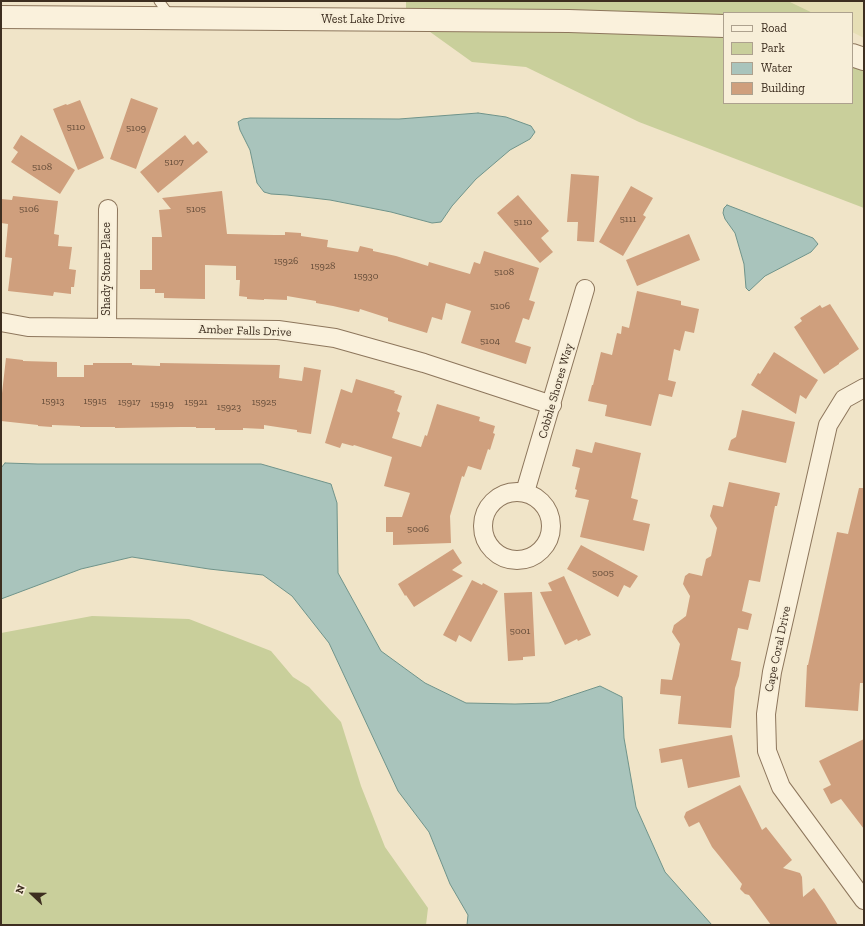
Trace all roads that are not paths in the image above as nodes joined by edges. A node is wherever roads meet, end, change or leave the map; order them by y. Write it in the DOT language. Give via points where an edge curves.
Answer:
graph roads {
  1 [pos="158,1"];
  2 [pos="1,17"];
  3 [pos="172,18"];
  4 [pos="723,26"];
  5 [pos="853,55"];
  6 [pos="864,59"];
  7 [pos="108,210"];
  8 [pos="585,289"];
  9 [pos="1,322"];
  10 [pos="108,328"];
  11 [pos="864,388"];
  12 [pos="552,405"];
  13 [pos="525,492"];
  14 [pos="864,900"];
  1 -- 3 [label="lane"];
  2 -- 3 [label="street, West Lake Drive"];
  3 -- 4 [label="street, West Lake Drive" via="569,21"];
  5 -- 6 [label="street"];
  7 -- 10 [label="street, Shady Stone Place"];
  8 -- 12 [label="street, Cobble Shores Way"];
  9 -- 10 [label="street, Amber Falls Drive" via="28,327"];
  10 -- 12 [label="street, Amber Falls Drive" via="278,330 335,338"];
  11 -- 14 [label="street, Cape Coral Drive" via="844,399 828,425 772,672 766,714 767,752 781,787"];
  12 -- 13 [label="street, Cobble Shores Way"];
}
